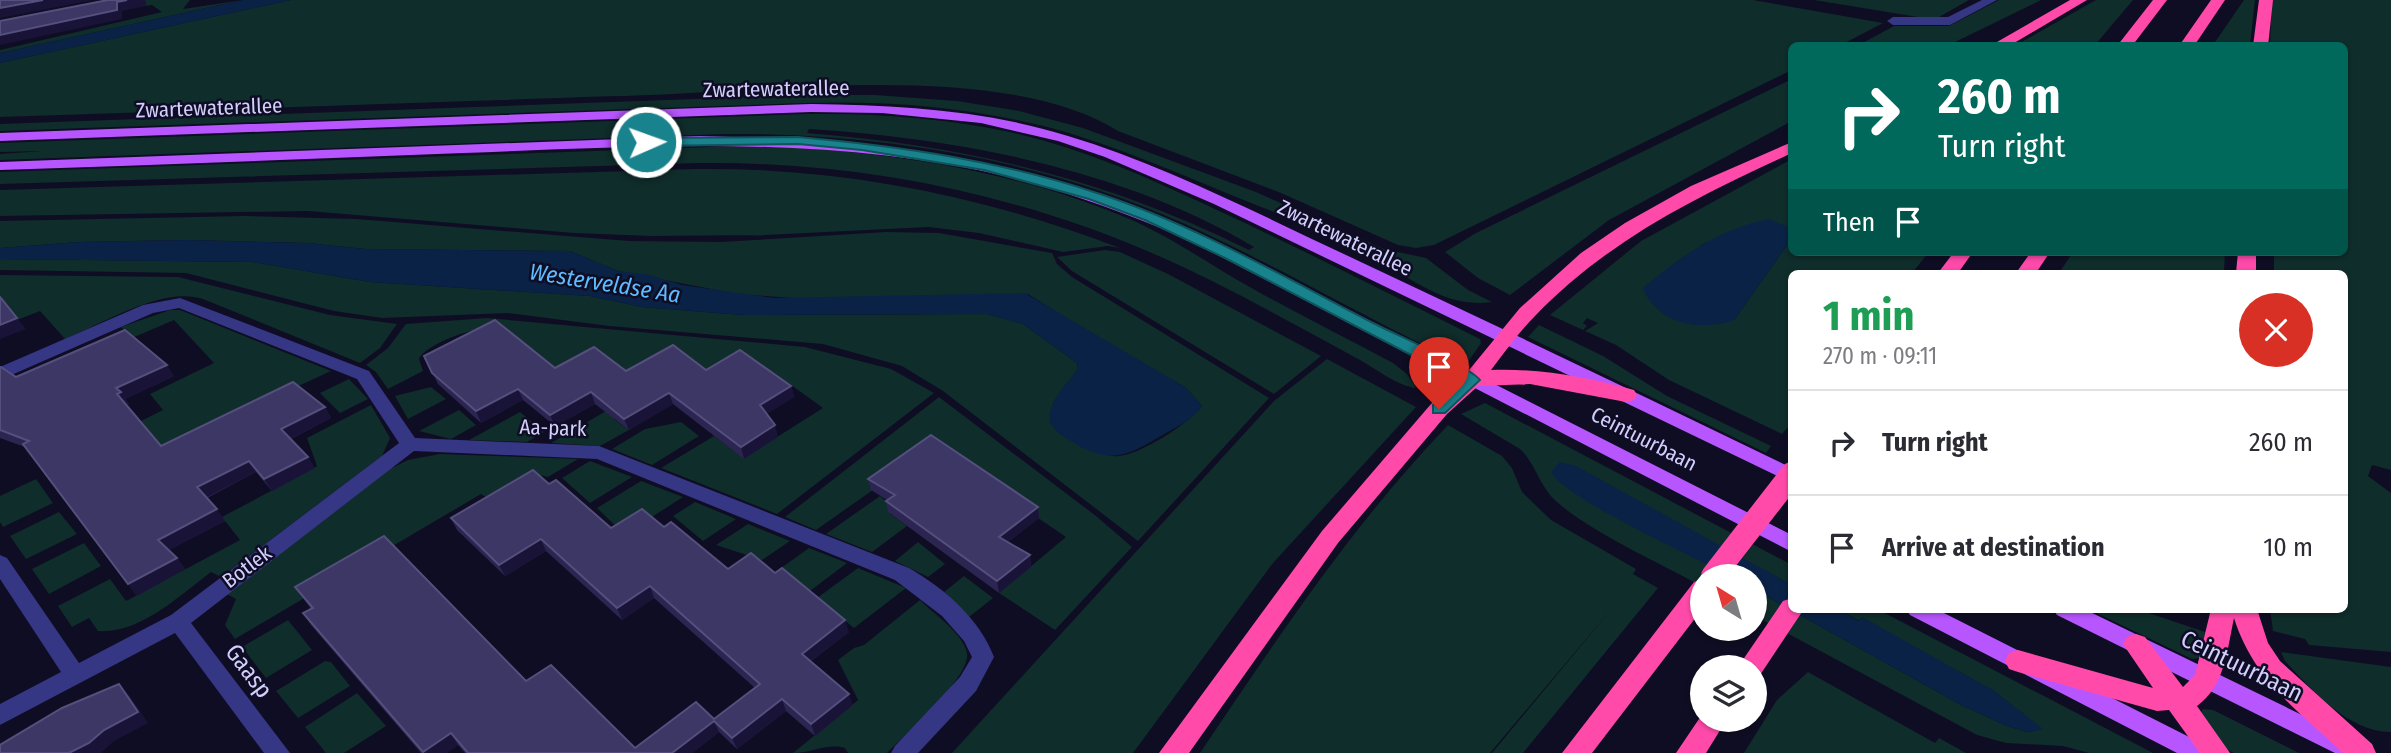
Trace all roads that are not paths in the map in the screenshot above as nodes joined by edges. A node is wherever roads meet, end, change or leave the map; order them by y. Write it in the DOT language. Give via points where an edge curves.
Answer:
graph roads {
  1 [pos="1991,0"];
  2 [pos="2080,0"];
  3 [pos="2160,0"];
  4 [pos="2218,0"];
  5 [pos="2266,0"];
  6 [pos="1893,21"];
  7 [pos="2004,42"];
  8 [pos="2127,42"];
  9 [pos="2189,42"];
  10 [pos="2261,42"];
  11 [pos="0,136"];
  12 [pos="1788,149"];
  13 [pos="0,166"];
  14 [pos="1961,256"];
  15 [pos="1950,270"];
  16 [pos="1507,337"];
  17 [pos="0,374"];
  18 [pos="1472,380"];
  19 [pos="1626,395"];
  20 [pos="410,444"];
  21 [pos="1788,473"];
  22 [pos="1788,480"];
  23 [pos="1788,542"];
  24 [pos="0,564"];
  25 [pos="1722,564"];
  26 [pos="1690,605"];
  27 [pos="1788,613"];
  28 [pos="1925,613"];
  29 [pos="2072,613"];
  30 [pos="2223,613"];
  31 [pos="2245,613"];
  32 [pos="178,621"];
  33 [pos="2136,644"];
  34 [pos="1759,655"];
  35 [pos="2018,661"];
  36 [pos="74,673"];
  37 [pos="2207,678"];
  38 [pos="2177,700"];
  39 [pos="0,715"];
  40 [pos="1705,732"];
  41 [pos="278,753"];
  42 [pos="903,753"];
  43 [pos="1172,753"];
  44 [pos="1576,753"];
  45 [pos="1690,753"];
  46 [pos="2199,753"];
  47 [pos="2216,753"];
  48 [pos="2360,753"];
  1 -- 6 [label="street" via="1950,21"];
  2 -- 7 [label="highway"];
  3 -- 8 [label="highway"];
  4 -- 9 [label="highway"];
  5 -- 10 [label="highway"];
  11 -- 16 [label="main road, Zwartewaterallee" via="799,108 943,114 1051,135 1110,154"];
  12 -- 16 [label="highway" via="1697,190 1631,227 1588,257 1527,312"];
  13 -- 18 [label="main road" via="700,140 798,141 923,155 1034,178 1126,207 1230,255"];
  14 -- 15 [label="highway"];
  16 -- 18 [label="highway"];
  16 -- 19 [label="main road, Ceintuurbaan"];
  17 -- 20 [label="street" via="149,309 180,303 363,375"];
  18 -- 19 [label="highway" via="1495,375 1538,376"];
  18 -- 23 [label="main road, Ceintuurbaan"];
  18 -- 43 [label="highway" via="1430,419 1330,537"];
  19 -- 21 [label="main road, Ceintuurbaan"];
  20 -- 32 [label="street, Botlek"];
  20 -- 42 [label="street, Aa-park" via="598,453 910,578 970,633 983,657 968,684"];
  22 -- 25 [label="highway, bridge"];
  24 -- 36 [label="street"];
  26 -- 44 [label="highway"];
  27 -- 34 [label="highway"];
  28 -- 35 [label="main road"];
  29 -- 33 [label="main road, Ceintuurbaan"];
  30 -- 37 [label="highway"];
  31 -- 48 [label="highway" via="2256,646 2271,669"];
  32 -- 36 [label="street, Botlek"];
  32 -- 41 [label="street, Gaasp"];
  33 -- 37 [label="main road, Ceintuurbaan"];
  33 -- 38 [label="highway"];
  35 -- 38 [label="highway" via="2157,700"];
  35 -- 46 [label="main road"];
  36 -- 39 [label="street, Botlek"];
  37 -- 38 [label="highway" via="2188,698"];
  37 -- 48 [label="main road, Ceintuurbaan"];
  38 -- 47 [label="highway"];
  40 -- 45 [label="highway"];
}
